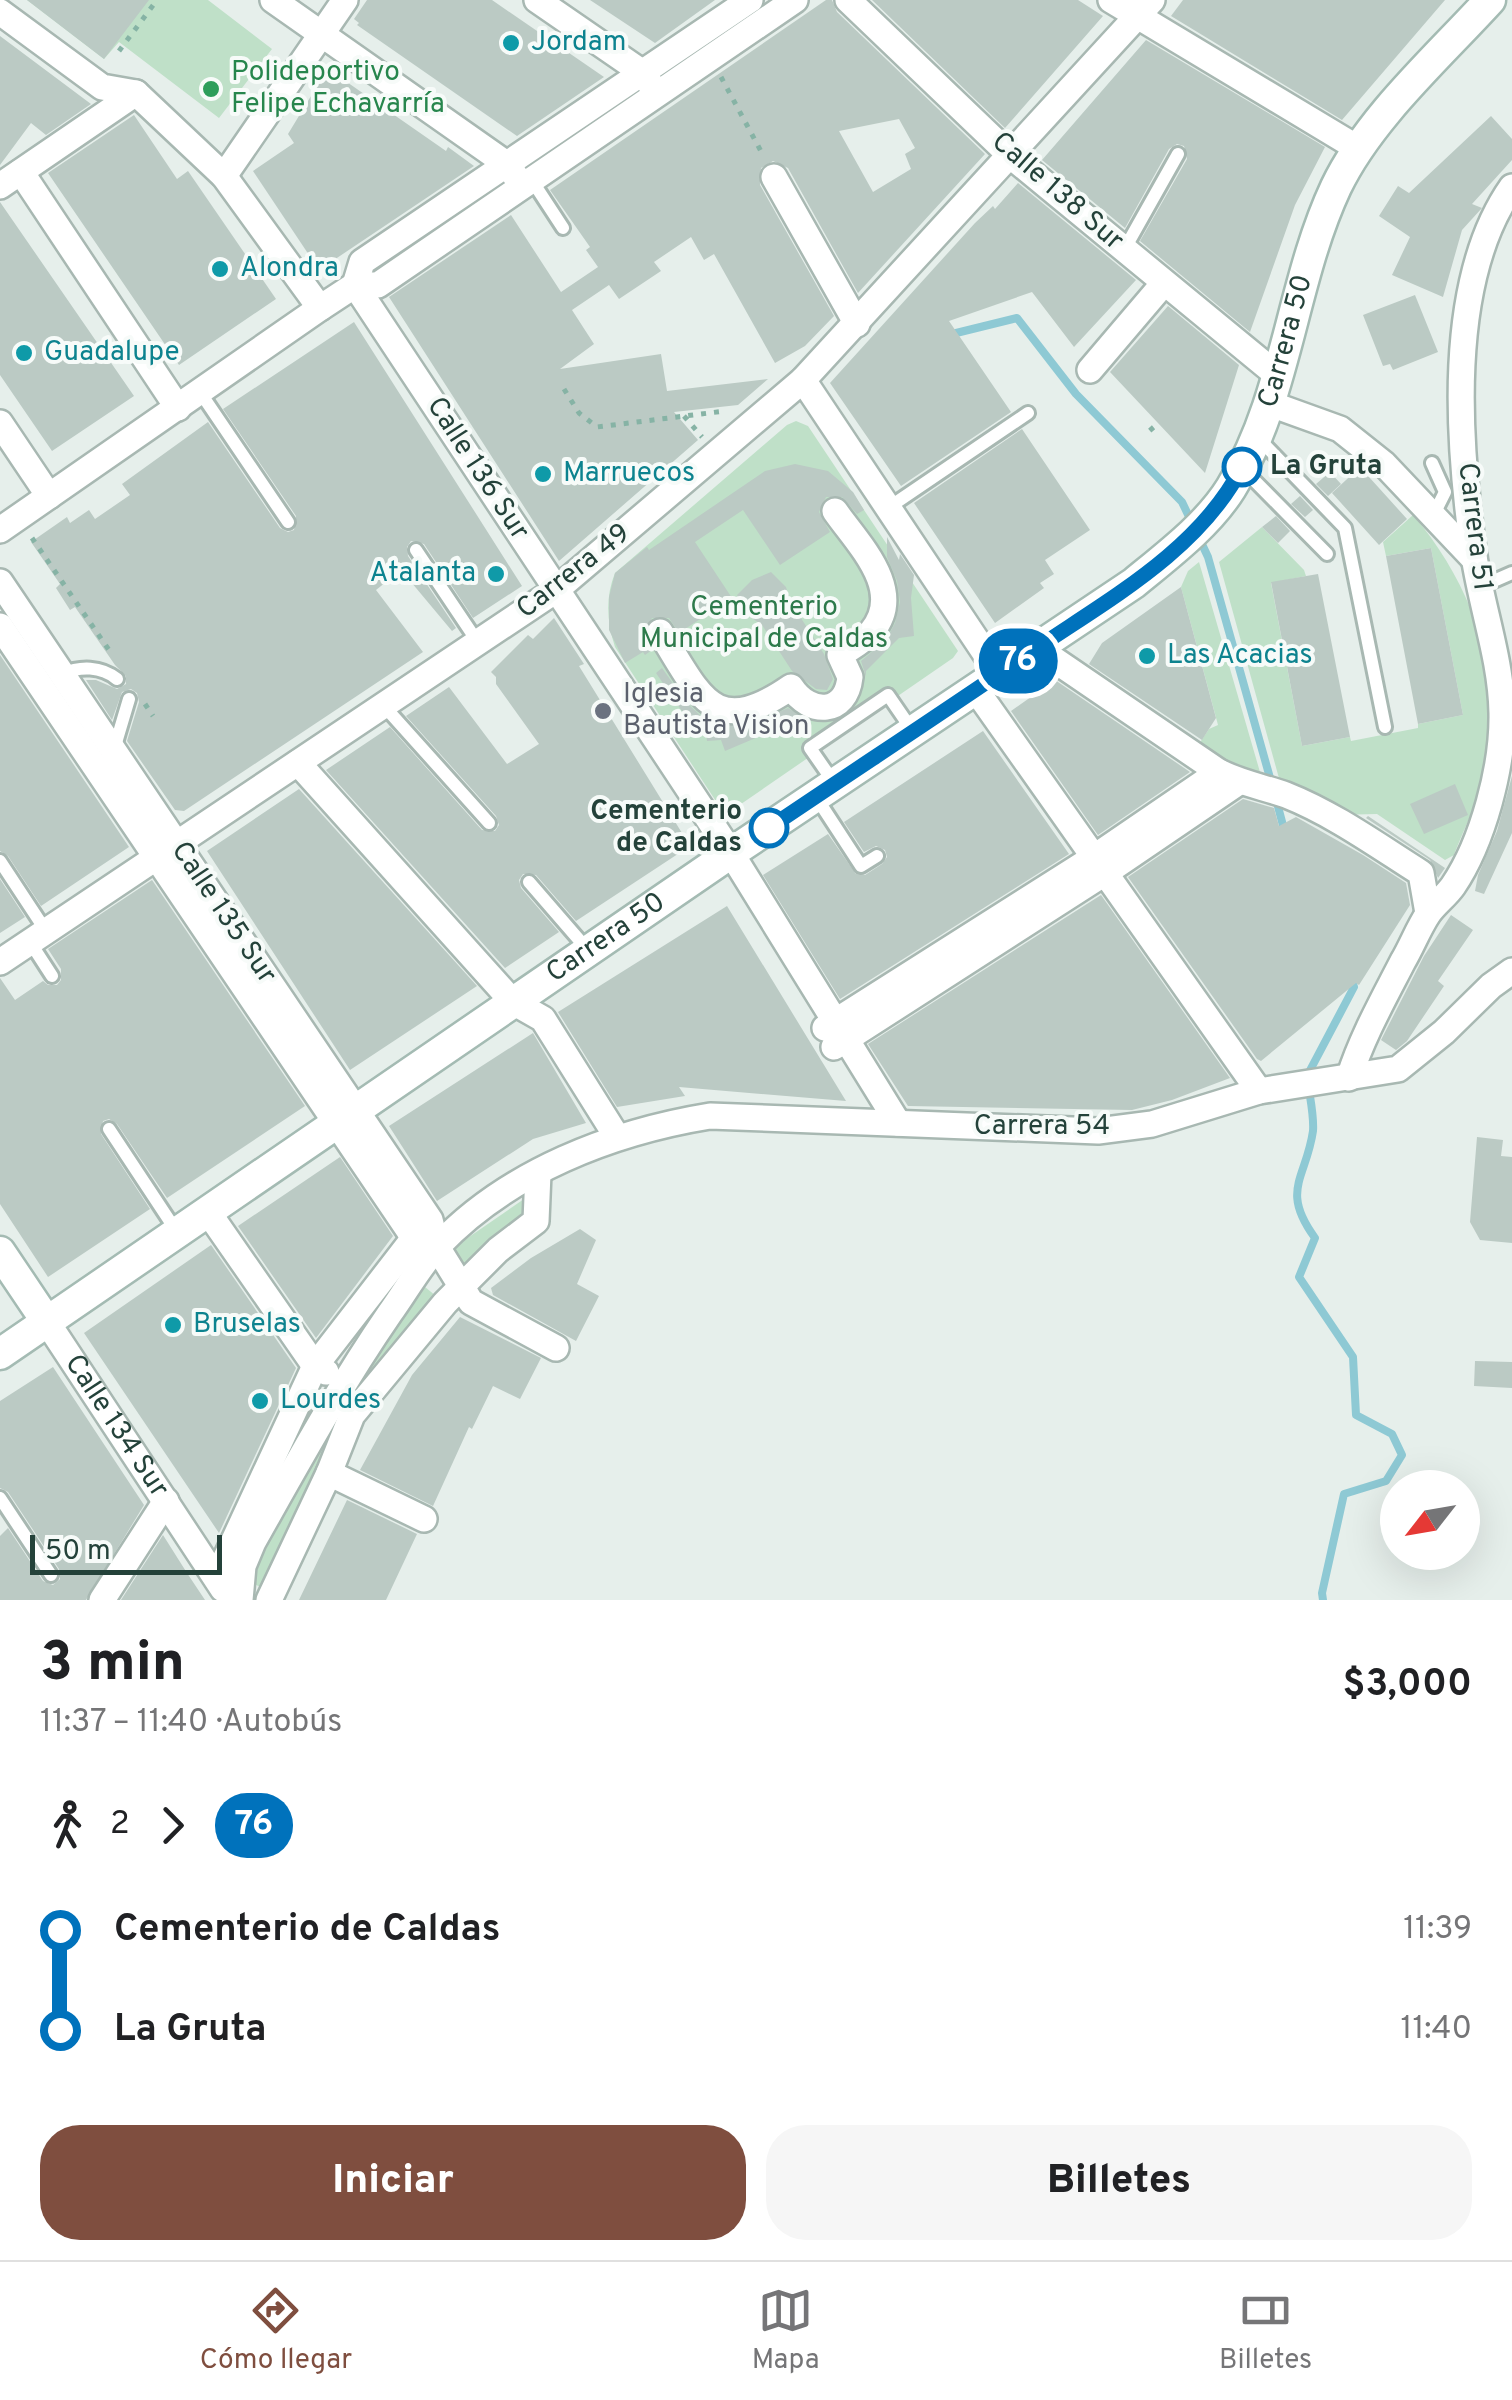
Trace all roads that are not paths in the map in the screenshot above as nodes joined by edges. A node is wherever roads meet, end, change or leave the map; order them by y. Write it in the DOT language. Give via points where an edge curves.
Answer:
graph roads {
  1 [pos="274,0"];
  2 [pos="346,0"];
  3 [pos="537,0"];
  4 [pos="750,0"];
  5 [pos="795,0"];
  6 [pos="848,0"];
  7 [pos="1111,0"];
  8 [pos="1490,0"];
  9 [pos="1145,8"];
  10 [pos="0,12"];
  11 [pos="323,34"];
  12 [pos="650,83"];
  13 [pos="136,93"];
  14 [pos="1359,150"];
  15 [pos="1178,154"];
  16 [pos="1011,156"];
  17 [pos="224,176"];
  18 [pos="520,176"];
  19 [pos="774,177"];
  20 [pos="10,179"];
  21 [pos="1512,187"];
  22 [pos="563,228"];
  23 [pos="1124,250"];
  24 [pos="1164,282"];
  25 [pos="355,285"];
  26 [pos="320,308"];
  27 [pos="856,324"];
  28 [pos="1090,370"];
  29 [pos="803,380"];
  30 [pos="1272,388"];
  31 [pos="200,392"];
  32 [pos="178,408"];
  33 [pos="1028,413"];
  34 [pos="0,423"];
  35 [pos="1256,437"];
  36 [pos="1432,464"];
  37 [pos="1242,467"];
  38 [pos="49,496"];
  39 [pos="888,508"];
  40 [pos="836,511"];
  41 [pos="1433,516"];
  42 [pos="288,522"];
  43 [pos="0,530"];
  44 [pos="416,550"];
  45 [pos="1326,554"];
  46 [pos="1474,559"];
  47 [pos="1512,572"];
  48 [pos="0,582"];
  49 [pos="1480,587"];
  50 [pos="556,590"];
  51 [pos="0,626"];
  52 [pos="660,632"];
  53 [pos="479,644"];
  54 [pos="1037,648"];
  55 [pos="118,673"];
  56 [pos="62,674"];
  57 [pos="988,682"];
  58 [pos="136,699"];
  59 [pos="384,706"];
  60 [pos="843,712"];
  61 [pos="1385,727"];
  62 [pos="913,732"];
  63 [pos="114,749"];
  64 [pos="298,763"];
  65 [pos="1229,777"];
  66 [pos="825,790"];
  67 [pos="488,823"];
  68 [pos="166,850"];
  69 [pos="731,853"];
  70 [pos="878,856"];
  71 [pos="0,862"];
  72 [pos="1098,866"];
  73 [pos="530,882"];
  74 [pos="1428,913"];
  75 [pos="38,936"];
  76 [pos="589,950"];
  77 [pos="0,962"];
  78 [pos="1512,971"];
  79 [pos="52,976"];
  80 [pos="514,1002"];
  81 [pos="835,1035"];
  82 [pos="1349,1078"];
  83 [pos="1259,1090"];
  84 [pos="346,1117"];
  85 [pos="889,1123"];
  86 [pos="109,1128"];
  87 [pos="617,1137"];
  88 [pos="538,1172"];
  89 [pos="208,1212"];
  90 [pos="177,1232"];
  91 [pos="425,1243"];
  92 [pos="0,1252"];
  93 [pos="461,1286"];
  94 [pos="47,1322"];
  95 [pos="556,1348"];
  96 [pos="0,1354"];
  97 [pos="316,1366"];
  98 [pos="343,1382"];
  99 [pos="367,1397"];
  100 [pos="329,1473"];
  101 [pos="0,1498"];
  102 [pos="166,1502"];
  103 [pos="424,1519"];
  104 [pos="51,1575"];
  105 [pos="222,1588"];
  106 [pos="102,1600"];
  107 [pos="240,1600"];
  108 [pos="269,1600"];
  1 -- 11 [label="street"];
  2 -- 11 [label="street"];
  3 -- 12 [label="street"];
  4 -- 12 [label="street"];
  5 -- 12 [label="street"];
  6 -- 16 [label="street, Calle 138 Sur"];
  7 -- 9 [label="street"];
  8 -- 14 [label="main road, Carrera 50"];
  9 -- 14 [label="street"];
  9 -- 16 [label="street, Carrera 49"];
  10 -- 13 [label="street" via="102,87"];
  11 -- 17 [label="street"];
  11 -- 18 [label="street"];
  12 -- 18 [label="street"];
  13 -- 17 [label="street"];
  13 -- 20 [label="street"];
  14 -- 30 [label="main road, Carrera 50" via="1321,224"];
  15 -- 23 [label="lane"];
  16 -- 23 [label="street, Calle 138 Sur"];
  16 -- 27 [label="street, Carrera 49"];
  17 -- 26 [label="street"];
  18 -- 22 [label="lane"];
  18 -- 25 [label="street" via="378,285"];
  19 -- 27 [label="street"];
  20 -- 32 [label="street"];
  21 -- 46 [label="street, Carrera 51" via="1492,219 1464,317 1464,452"];
  23 -- 24 [label="street, Calle 138 Sur"];
  24 -- 28 [label="street"];
  24 -- 30 [label="street, Calle 138 Sur"];
  25 -- 26 [label="street"];
  25 -- 50 [label="street, Calle 136 Sur"];
  26 -- 31 [label="street"];
  27 -- 29 [label="street, Carrera 49"];
  29 -- 39 [label="street"];
  29 -- 50 [label="street, Carrera 49"];
  30 -- 35 [label="main road, Carrera 50"];
  30 -- 41 [label="street, Calle 138 Sur" via="1340,429"];
  31 -- 32 [label="street"];
  31 -- 42 [label="lane"];
  32 -- 38 [label="street"];
  33 -- 39 [label="lane"];
  34 -- 38 [label="street"];
  35 -- 37 [label="main road, Carrera 50"];
  35 -- 61 [label="lane" via="1345,528"];
  36 -- 41 [label="lane" via="1446,492"];
  37 -- 45 [label="lane"];
  37 -- 54 [label="main road, Carrera 50" via="1206,519 1171,552"];
  38 -- 43 [label="street"];
  39 -- 57 [label="street"];
  40 -- 60 [label="street" via="880,575 884,592 872,631 840,655 850,677"];
  41 -- 46 [label="street, Calle 138 Sur"];
  44 -- 53 [label="lane"];
  46 -- 49 [label="street, Carrera 51"];
  47 -- 49 [label="lane"];
  48 -- 56 [label="street, Calle 135 Sur"];
  49 -- 74 [label="street, Carrera 51" via="1499,672 1500,747 1478,839 1452,888"];
  50 -- 53 [label="street, Carrera 49"];
  50 -- 69 [label="street, Calle 136 Sur"];
  51 -- 68 [label="street, Calle 135 Sur"];
  52 -- 60 [label="street" via="702,697 726,711 752,711 791,688 811,707"];
  53 -- 59 [label="street, Carrera 49"];
  54 -- 57 [label="main road, Carrera 50"];
  54 -- 65 [label="street"];
  55 -- 56 [label="lane" via="76,668"];
  56 -- 63 [label="street, Calle 135 Sur"];
  57 -- 62 [label="main road, Carrera 50"];
  57 -- 72 [label="street"];
  58 -- 63 [label="lane"];
  59 -- 64 [label="street, Carrera 49"];
  59 -- 67 [label="lane"];
  60 -- 62 [label="lane" via="888,695"];
  60 -- 66 [label="lane" via="810,748"];
  62 -- 66 [label="main road, Carrera 50"];
  63 -- 68 [label="street, Calle 135 Sur"];
  64 -- 68 [label="street, Carrera 49"];
  64 -- 80 [label="street"];
  65 -- 72 [label="street"];
  65 -- 74 [label="street" via="1336,820 1421,874"];
  66 -- 69 [label="main road, Carrera 50"];
  66 -- 70 [label="lane" via="861,866"];
  68 -- 75 [label="street, Carrera 49"];
  68 -- 84 [label="street, Calle 135 Sur"];
  69 -- 76 [label="main road, Carrera 50"];
  69 -- 81 [label="street, Calle 136 Sur"];
  71 -- 75 [label="lane"];
  72 -- 81 [label="street"];
  72 -- 83 [label="street"];
  73 -- 76 [label="lane"];
  74 -- 82 [label="street, Carrera 51"];
  75 -- 77 [label="street, Carrera 49"];
  75 -- 79 [label="lane"];
  76 -- 80 [label="main road, Carrera 50"];
  78 -- 82 [label="street, Carrera 54" via="1398,1069"];
  80 -- 84 [label="main road, Carrera 50"];
  80 -- 87 [label="street" via="543,1019"];
  81 -- 85 [label="street, Calle 136 Sur"];
  82 -- 83 [label="street, Carrera 54"];
  83 -- 85 [label="street, Carrera 54" via="1152,1124 1098,1131"];
  84 -- 89 [label="main road, Carrera 50"];
  84 -- 91 [label="street, Calle 135 Sur" via="430,1220"];
  85 -- 87 [label="street, Carrera 54" via="710,1116"];
  86 -- 90 [label="lane"];
  87 -- 88 [label="street, Carrera 54"];
  88 -- 91 [label="street, Carrera 54"];
  88 -- 93 [label="street" via="536,1221"];
  89 -- 90 [label="main road, Carrera 50"];
  89 -- 97 [label="street"];
  90 -- 94 [label="main road, Carrera 50"];
  91 -- 93 [label="street, Calle 135 Sur"];
  91 -- 97 [label="street, Carrera 54"];
  91 -- 98 [label="street, Carrera 54"];
  92 -- 94 [label="main road, Calle 134 Sur"];
  93 -- 95 [label="street, Calle 135 Sur" via="471,1302"];
  93 -- 99 [label="street"];
  94 -- 96 [label="main road, Carrera 50"];
  94 -- 102 [label="street, Calle 134 Sur"];
  97 -- 98 [label="street"];
  97 -- 105 [label="street, Carrera 54"];
  98 -- 99 [label="street"];
  98 -- 107 [label="street, Carrera 54" via="253,1542"];
  99 -- 100 [label="street" via="352,1415"];
  100 -- 103 [label="street"];
  100 -- 108 [label="street"];
  101 -- 104 [label="lane"];
  102 -- 105 [label="street, Calle 134 Sur"];
  102 -- 106 [label="street"];
}
